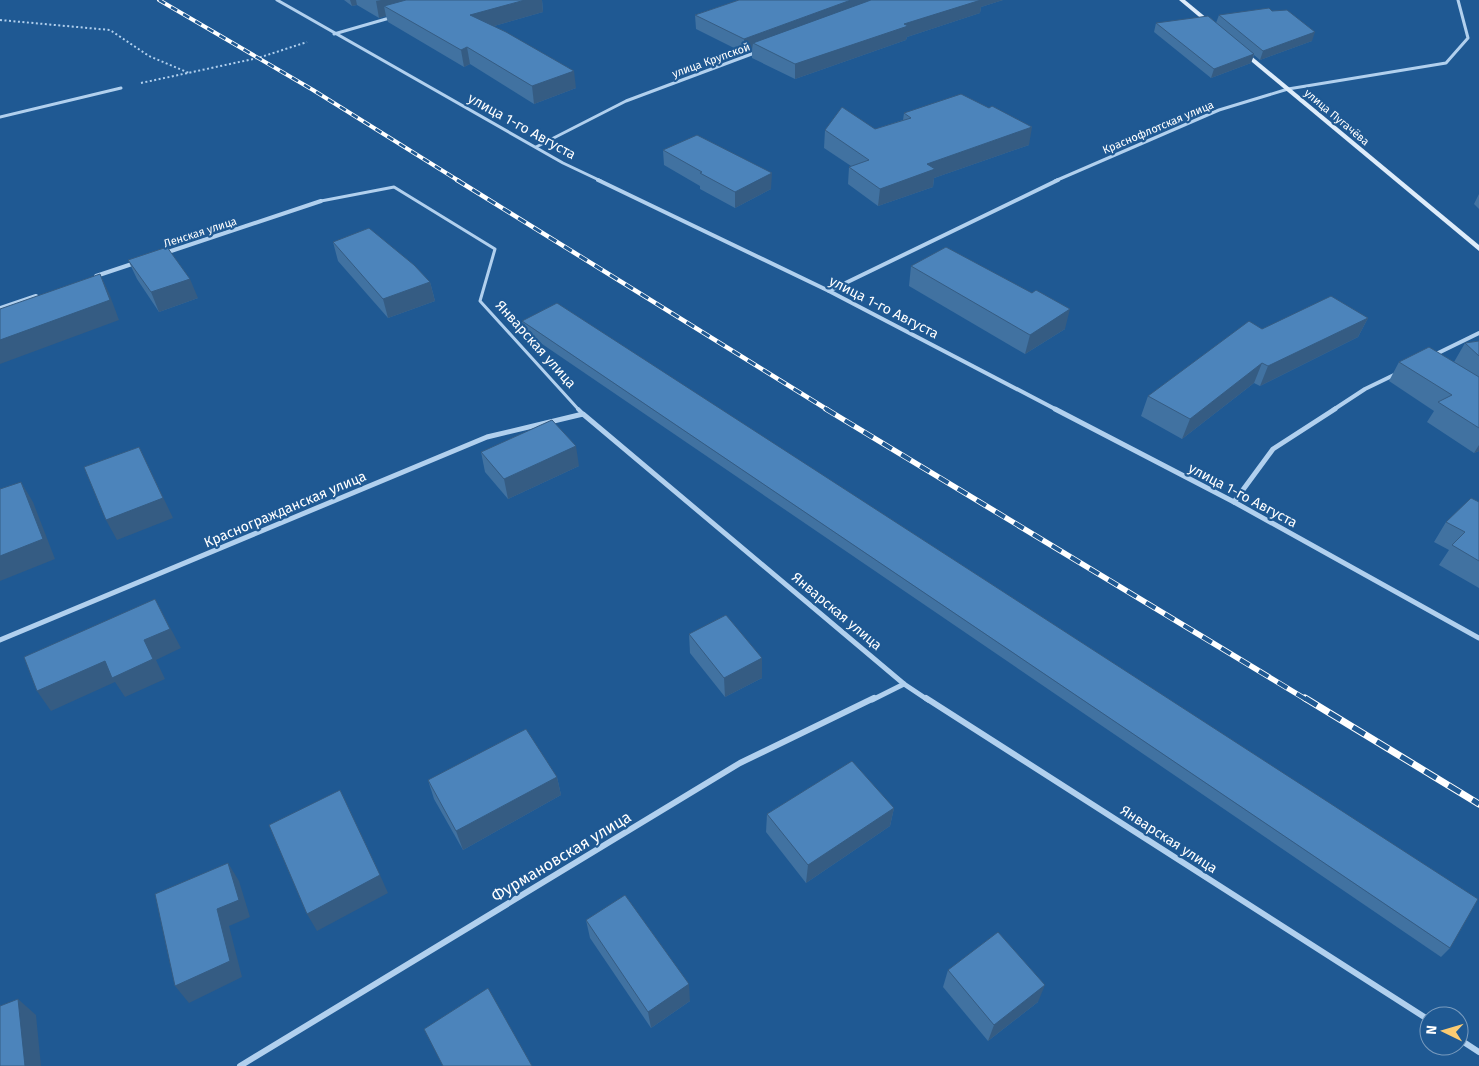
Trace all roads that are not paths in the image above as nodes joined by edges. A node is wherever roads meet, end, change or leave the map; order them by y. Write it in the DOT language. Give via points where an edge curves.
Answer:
graph roads {
  1 [pos="277,0"];
  2 [pos="1182,0"];
  3 [pos="1458,0"];
  4 [pos="399,16"];
  5 [pos="1220,32"];
  6 [pos="334,34"];
  7 [pos="1235,44"];
  8 [pos="766,48"];
  9 [pos="122,88"];
  10 [pos="1288,89"];
  11 [pos="0,117"];
  12 [pos="536,147"];
  13 [pos="321,201"];
  14 [pos="1479,249"];
  15 [pos="160,255"];
  16 [pos="142,261"];
  17 [pos="94,277"];
  18 [pos="829,291"];
  19 [pos="38,296"];
  20 [pos="0,308"];
  21 [pos="1479,333"];
  22 [pos="1426,359"];
  23 [pos="1400,372"];
  24 [pos="583,414"];
  25 [pos="1234,502"];
  26 [pos="1479,638"];
  27 [pos="0,640"];
  28 [pos="904,684"];
  29 [pos="1419,1014"];
  30 [pos="240,1066"];
  1 -- 6 [label="street, улица 1-го Августа"];
  2 -- 5 [label="street"];
  3 -- 10 [label="street, Краснофлотская улица" via="1468,38 1446,63"];
  4 -- 6 [label="street"];
  6 -- 12 [label="street, улица 1-го Августа"];
  7 -- 10 [label="street, улица Пугачёва"];
  8 -- 12 [label="street, улица Крупской" via="626,101"];
  9 -- 11 [label="street"];
  10 -- 14 [label="street, улица Пугачёва"];
  10 -- 18 [label="street, Краснофлотская улица" via="1219,110 1072,173"];
  12 -- 18 [label="street, улица 1-го Августа"];
  13 -- 15 [label="street, Ленская улица"];
  13 -- 24 [label="lane, Январская улица" via="394,187 495,249 480,301"];
  16 -- 17 [label="street"];
  18 -- 25 [label="street, улица 1-го Августа"];
  19 -- 20 [label="street"];
  21 -- 22 [label="street"];
  23 -- 25 [label="street" via="1365,389 1273,449"];
  24 -- 27 [label="street, Красногражданская улица" via="487,437"];
  24 -- 28 [label="street, Январская улица"];
  25 -- 26 [label="street, улица 1-го Августа"];
  28 -- 29 [label="street, Январская улица"];
  28 -- 30 [label="street, Фурмановская улица" via="740,763"];
}
